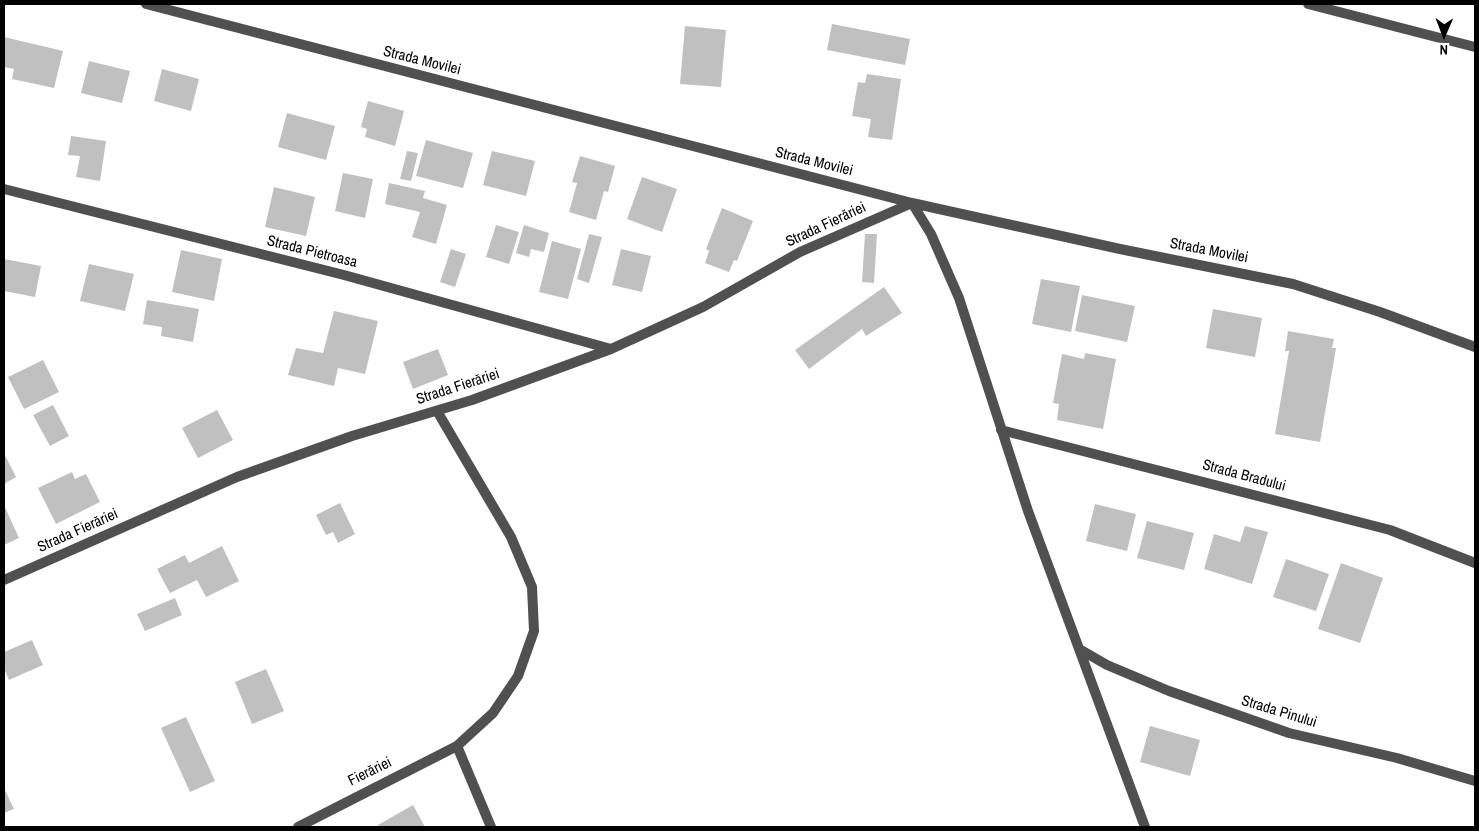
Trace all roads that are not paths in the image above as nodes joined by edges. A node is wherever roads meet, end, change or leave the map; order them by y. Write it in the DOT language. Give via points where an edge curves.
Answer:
graph roads {
  1 [pos="146,4"];
  2 [pos="1308,4"];
  3 [pos="1475,47"];
  4 [pos="4,189"];
  5 [pos="912,203"];
  6 [pos="1475,347"];
  7 [pos="611,349"];
  8 [pos="437,410"];
  9 [pos="1001,430"];
  10 [pos="1475,563"];
  11 [pos="4,580"];
  12 [pos="1081,650"];
  13 [pos="457,746"];
  14 [pos="1475,781"];
  15 [pos="298,827"];
  16 [pos="491,827"];
  17 [pos="1145,827"];
  1 -- 5 [label="street, Strada Movilei"];
  2 -- 3 [label="street"];
  4 -- 7 [label="street, Strada Pietroasa" via="334,273"];
  5 -- 6 [label="street, Strada Movilei" via="1294,284"];
  5 -- 7 [label="street, Strada Fierăriei" via="800,252 703,307"];
  5 -- 9 [label="street" via="931,234 959,298"];
  7 -- 8 [label="street, Strada Fierăriei"];
  8 -- 11 [label="street, Strada Fierăriei" via="237,477"];
  8 -- 13 [label="street, Fierăriei" via="511,537 532,587 534,630 518,676 493,713"];
  9 -- 10 [label="street, Strada Bradului" via="1390,530"];
  9 -- 12 [label="street"];
  12 -- 14 [label="street, Strada Pinului" via="1107,665 1169,691 1289,733 1397,758"];
  12 -- 17 [label="street"];
  13 -- 15 [label="street, Fierăriei"];
  13 -- 16 [label="street"];
}
